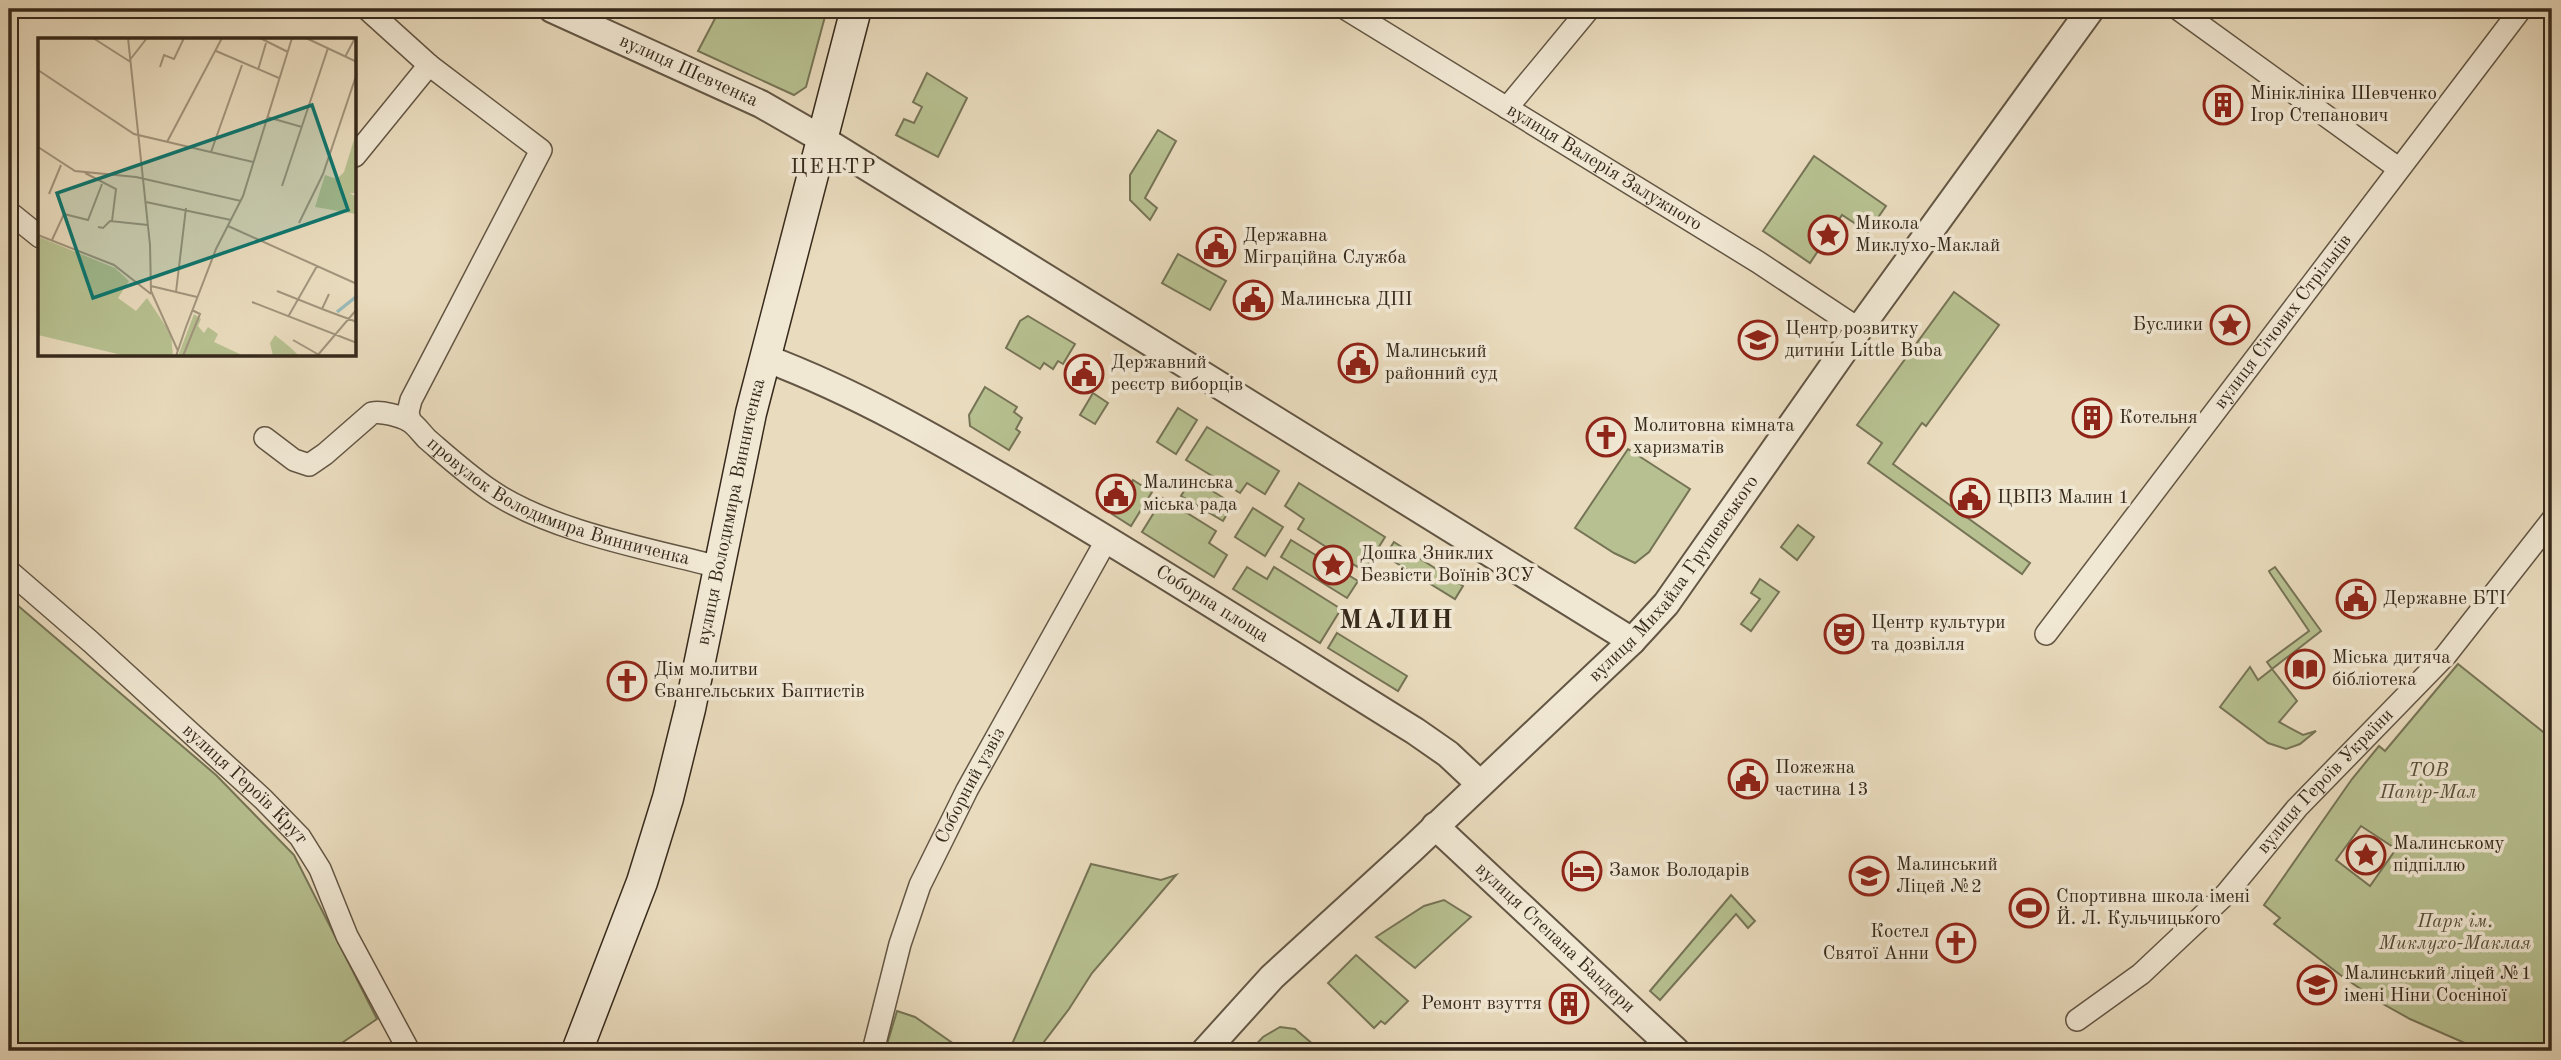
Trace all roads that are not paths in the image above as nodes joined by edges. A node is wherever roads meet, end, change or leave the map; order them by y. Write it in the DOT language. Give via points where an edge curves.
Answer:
graph roads {
  1 [pos="368,9"];
  2 [pos="552,9"];
  3 [pos="856,9"];
  4 [pos="1346,9"];
  5 [pos="1589,9"];
  6 [pos="2091,9"];
  7 [pos="2178,9"];
  8 [pos="2521,9"];
  9 [pos="429,65"];
  10 [pos="1507,108"];
  11 [pos="822,139"];
  12 [pos="357,154"];
  13 [pos="2398,168"];
  14 [pos="9,212"];
  15 [pos="38,235"];
  16 [pos="1859,329"];
  17 [pos="765,358"];
  18 [pos="410,421"];
  19 [pos="265,438"];
  20 [pos="2552,520"];
  21 [pos="1107,539"];
  22 [pos="719,567"];
  23 [pos="9,571"];
  24 [pos="2046,634"];
  25 [pos="1632,640"];
  26 [pos="1480,784"];
  27 [pos="1435,826"];
  28 [pos="2077,1020"];
  29 [pos="409,1051"];
  30 [pos="577,1051"];
  31 [pos="873,1051"];
  32 [pos="1205,1051"];
  33 [pos="1676,1051"];
  1 -- 9 [label="street"];
  2 -- 11 [label="street, вулиця Шевченка" via="761,104"];
  3 -- 11 [label="main road, вулиця Володимира Винниченка"];
  4 -- 10 [label="street, вулиця Валерія Залужного"];
  5 -- 10 [label="street"];
  6 -- 16 [label="street, вулиця Михайла Грушевського"];
  7 -- 13 [label="street"];
  8 -- 13 [label="street, вулиця Січових Стрільців"];
  9 -- 12 [label="street"];
  9 -- 18 [label="street, провулок Володимира Винниченка" via="541,150 415,391 408,406"];
  10 -- 16 [label="street, вулиця Валерія Залужного"];
  11 -- 17 [label="main road, вулиця Володимира Винниченка"];
  11 -- 25 [label="street, вулиця Шевченка"];
  13 -- 24 [label="street, вулиця Січових Стрільців"];
  14 -- 15 [label="street"];
  16 -- 25 [label="street, вулиця Михайла Грушевського" via="1666,604"];
  17 -- 21 [label="street, Соборна площа" via="831,385 934,438"];
  17 -- 22 [label="main road, вулиця Володимира Винниченка"];
  18 -- 19 [label="street, провулок Володимира Винниченка" via="372,412 309,465 294,460"];
  18 -- 22 [label="street, провулок Володимира Винниченка" via="468,474 527,511"];
  20 -- 28 [label="street, вулиця Героїв України" via="2446,655 2297,808 2226,894 2141,974"];
  21 -- 26 [label="street, Соборна площа" via="1415,731"];
  21 -- 31 [label="street, Соборний узвіз" via="967,790 920,885"];
  22 -- 30 [label="main road, вулиця Володимира Винниченка" via="660,825"];
  23 -- 29 [label="street, вулиця Героїв Крут" via="300,837"];
  25 -- 26 [label="street, вулиця Михайла Грушевського"];
  26 -- 27 [label="street, вулиця Михайла Грушевського"];
  27 -- 32 [label="street, вулиця Михайла Грушевського" via="1272,977"];
  27 -- 33 [label="street, вулиця Степана Бандери"];
}
